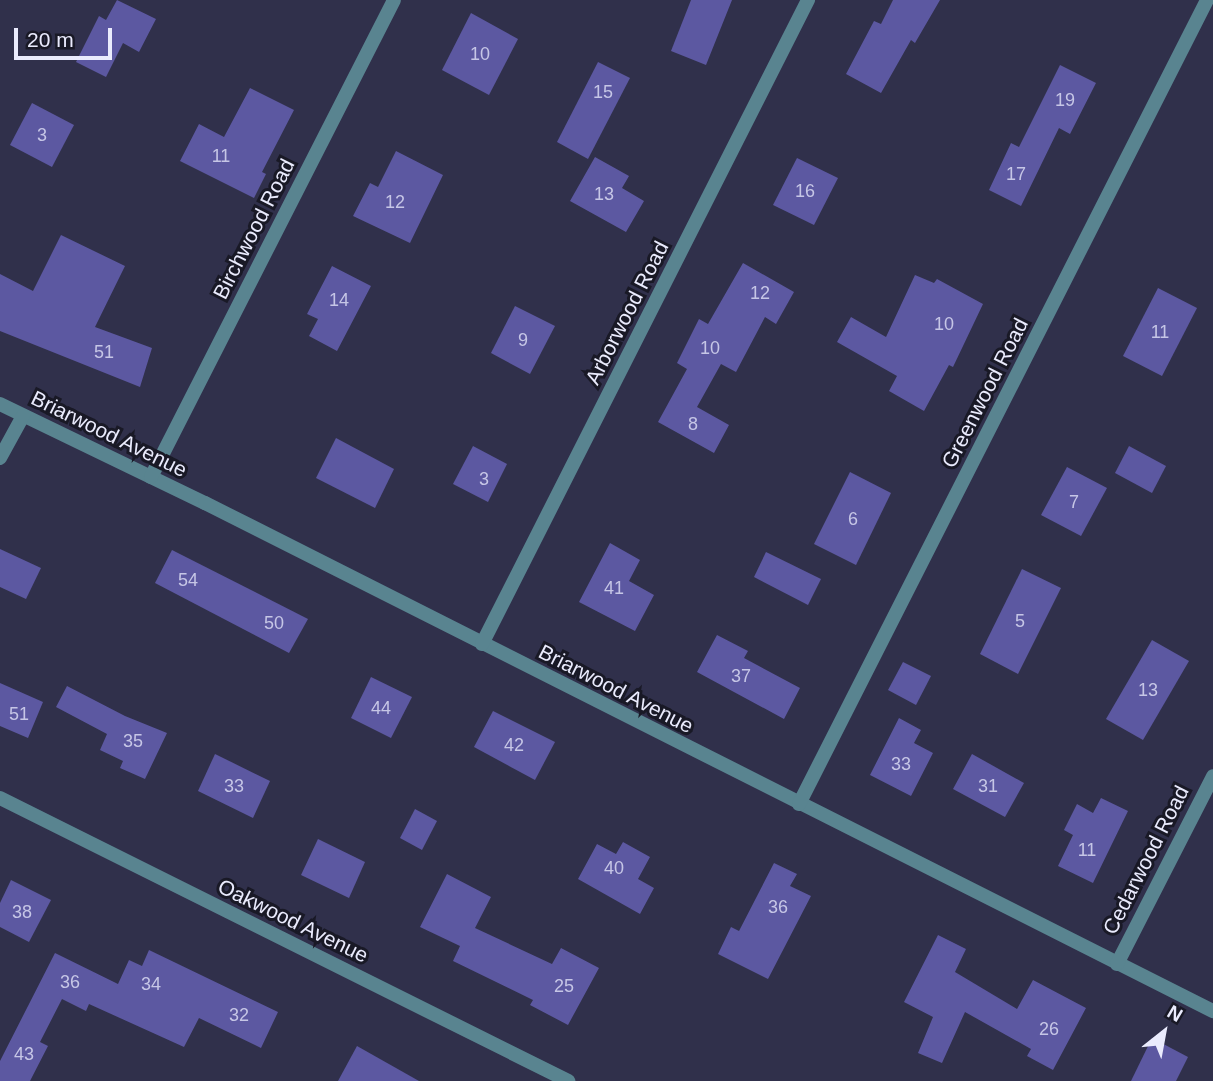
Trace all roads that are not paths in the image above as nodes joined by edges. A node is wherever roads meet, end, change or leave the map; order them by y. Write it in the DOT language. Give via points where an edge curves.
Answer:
graph roads {
  1 [pos="394,0"];
  2 [pos="808,0"];
  3 [pos="1208,0"];
  4 [pos="0,404"];
  5 [pos="23,416"];
  6 [pos="0,458"];
  7 [pos="151,477"];
  8 [pos="482,644"];
  9 [pos="1213,776"];
  10 [pos="0,798"];
  11 [pos="799,804"];
  12 [pos="1117,964"];
  13 [pos="1213,1011"];
  14 [pos="568,1081"];
  1 -- 7 [label="street, Birchwood Road"];
  2 -- 8 [label="street, Arborwood Road"];
  3 -- 11 [label="street, Greenwood Road"];
  4 -- 5 [label="street, Briarwood Avenue"];
  5 -- 6 [label="street"];
  5 -- 7 [label="street, Briarwood Avenue"];
  7 -- 8 [label="street, Briarwood Avenue"];
  8 -- 11 [label="street, Briarwood Avenue"];
  9 -- 12 [label="street, Cedarwood Road"];
  10 -- 14 [label="street, Oakwood Avenue"];
  11 -- 12 [label="street, Briarwood Avenue"];
  12 -- 13 [label="street, Briarwood Avenue"];
}
